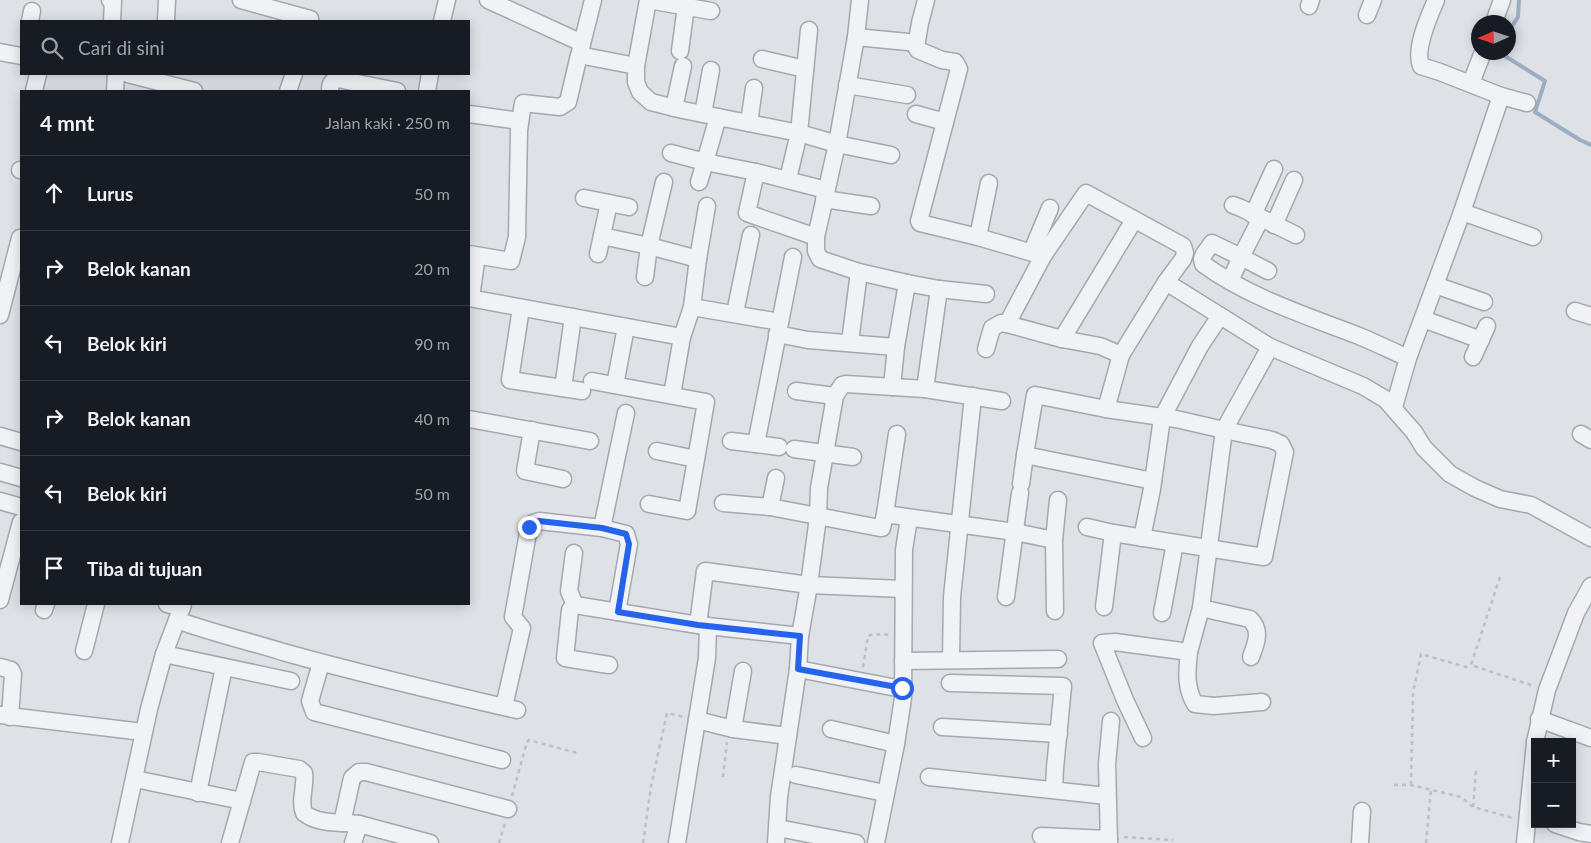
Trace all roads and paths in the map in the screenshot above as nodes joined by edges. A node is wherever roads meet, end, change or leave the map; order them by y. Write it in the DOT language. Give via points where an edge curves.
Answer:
graph roads {
  1 [pos="110,0"];
  2 [pos="167,0"];
  3 [pos="241,0"];
  4 [pos="448,0"];
  5 [pos="488,0"];
  6 [pos="593,0"];
  7 [pos="648,0"];
  8 [pos="860,0"];
  9 [pos="926,0"];
  10 [pos="1373,0"];
  11 [pos="1436,0"];
  12 [pos="1502,0"];
  13 [pos="686,6"];
  14 [pos="710,11"];
  15 [pos="1497,15"];
  16 [pos="1367,16"];
  17 [pos="287,17"];
  18 [pos="112,20"];
  19 [pos="166,20"];
  20 [pos="310,20"];
  21 [pos="442,20"];
  22 [pos="809,30"];
  23 [pos="856,37"];
  24 [pos="908,42"];
  25 [pos="581,49"];
  26 [pos="0,52"];
  27 [pos="20,56"];
  28 [pos="762,59"];
  29 [pos="1480,60"];
  30 [pos="636,66"];
  31 [pos="805,69"];
  32 [pos="711,70"];
  33 [pos="38,75"];
  34 [pos="116,75"];
  35 [pos="132,75"];
  36 [pos="294,75"];
  37 [pos="430,75"];
  38 [pos="163,83"];
  39 [pos="1471,83"];
  40 [pos="847,85"];
  41 [pos="754,88"];
  42 [pos="34,90"];
  43 [pos="115,90"];
  44 [pos="190,90"];
  45 [pos="288,90"];
  46 [pos="330,90"];
  47 [pos="392,90"];
  48 [pos="427,90"];
  49 [pos="907,95"];
  50 [pos="1501,96"];
  51 [pos="1527,103"];
  52 [pos="674,108"];
  53 [pos="470,114"];
  54 [pos="916,114"];
  55 [pos="710,116"];
  56 [pos="520,120"];
  57 [pos="945,122"];
  58 [pos="749,123"];
  59 [pos="799,133"];
  60 [pos="837,144"];
  61 [pos="671,153"];
  62 [pos="891,155"];
  63 [pos="705,162"];
  64 [pos="1274,169"];
  65 [pos="756,172"];
  66 [pos="788,180"];
  67 [pos="1294,180"];
  68 [pos="664,182"];
  69 [pos="699,182"];
  70 [pos="989,182"];
  71 [pos="825,194"];
  72 [pos="584,198"];
  73 [pos="609,203"];
  74 [pos="1233,205"];
  75 [pos="707,206"];
  76 [pos="871,206"];
  77 [pos="629,207"];
  78 [pos="1050,208"];
  79 [pos="1462,212"];
  80 [pos="1263,219"];
  81 [pos="1134,220"];
  82 [pos="751,235"];
  83 [pos="1296,235"];
  84 [pos="602,236"];
  85 [pos="978,236"];
  86 [pos="816,237"];
  87 [pos="1533,237"];
  88 [pos="20,238"];
  89 [pos="649,246"];
  90 [pos="1037,253"];
  91 [pos="598,254"];
  92 [pos="793,257"];
  93 [pos="1241,257"];
  94 [pos="472,258"];
  95 [pos="698,259"];
  96 [pos="1268,271"];
  97 [pos="859,272"];
  98 [pos="645,277"];
  99 [pos="1230,281"];
  100 [pos="1166,282"];
  101 [pos="907,283"];
  102 [pos="1435,285"];
  103 [pos="939,289"];
  104 [pos="9,293"];
  105 [pos="986,294"];
  106 [pos="470,298"];
  107 [pos="1484,302"];
  108 [pos="692,307"];
  109 [pos="521,308"];
  110 [pos="1575,311"];
  111 [pos="735,314"];
  112 [pos="0,315"];
  113 [pos="1220,316"];
  114 [pos="1591,316"];
  115 [pos="573,317"];
  116 [pos="1423,318"];
  117 [pos="1007,324"];
  118 [pos="626,327"];
  119 [pos="779,328"];
  120 [pos="682,337"];
  121 [pos="1062,339"];
  122 [pos="850,342"];
  123 [pos="1270,346"];
  124 [pos="896,347"];
  125 [pos="986,349"];
  126 [pos="1121,355"];
  127 [pos="1473,357"];
  128 [pos="1408,358"];
  129 [pos="615,385"];
  130 [pos="892,387"];
  131 [pos="563,388"];
  132 [pos="925,389"];
  133 [pos="796,391"];
  134 [pos="672,396"];
  135 [pos="835,396"];
  136 [pos="972,396"];
  137 [pos="1002,401"];
  138 [pos="1394,407"];
  139 [pos="1106,409"];
  140 [pos="626,413"];
  141 [pos="1162,418"];
  142 [pos="470,419"];
  143 [pos="532,430"];
  144 [pos="1224,430"];
  145 [pos="897,434"];
  146 [pos="0,436"];
  147 [pos="590,441"];
  148 [pos="731,441"];
  149 [pos="20,442"];
  150 [pos="756,444"];
  151 [pos="657,452"];
  152 [pos="826,454"];
  153 [pos="1025,455"];
  154 [pos="853,457"];
  155 [pos="696,459"];
  156 [pos="0,472"];
  157 [pos="20,478"];
  158 [pos="563,478"];
  159 [pos="776,478"];
  160 [pos="1153,481"];
  161 [pos="1058,500"];
  162 [pos="0,501"];
  163 [pos="723,503"];
  164 [pos="649,504"];
  165 [pos="20,507"];
  166 [pos="770,507"];
  167 [pos="885,514"];
  168 [pos="818,517"];
  169 [pos="909,518"];
  170 [pos="960,524"];
  171 [pos="20,526"];
  172 [pos="1087,527"];
  173 [pos="602,528"];
  174 [pos="1015,532"];
  175 [pos="1113,533"];
  176 [pos="1142,538"];
  177 [pos="1591,538"];
  178 [pos="1054,540"];
  179 [pos="1175,543"];
  180 [pos="1209,549"];
  181 [pos="574,552"];
  182 [pos="1500,577"];
  183 [pos="809,585"];
  184 [pos="1591,586"];
  185 [pos="903,589"];
  186 [pos="1006,597"];
  187 [pos="0,600"];
  188 [pos="96,605"];
  189 [pos="575,605"];
  190 [pos="1104,606"];
  191 [pos="1201,608"];
  192 [pos="177,609"];
  193 [pos="1055,611"];
  194 [pos="618,612"];
  195 [pos="1162,613"];
  196 [pos="703,626"];
  197 [pos="800,636"];
  198 [pos="903,636"];
  199 [pos="84,651"];
  200 [pos="1189,652"];
  201 [pos="164,654"];
  202 [pos="1251,657"];
  203 [pos="1058,659"];
  204 [pos="951,660"];
  205 [pos="902,661"];
  206 [pos="321,663"];
  207 [pos="609,665"];
  208 [pos="1471,665"];
  209 [pos="0,667"];
  210 [pos="224,667"];
  211 [pos="798,669"];
  212 [pos="743,671"];
  213 [pos="291,681"];
  214 [pos="861,681"];
  215 [pos="950,683"];
  216 [pos="902,688"];
  217 [pos="1546,690"];
  218 [pos="1262,702"];
  219 [pos="5,716"];
  220 [pos="1539,719"];
  221 [pos="697,720"];
  222 [pos="1110,721"];
  223 [pos="942,727"];
  224 [pos="731,729"];
  225 [pos="831,729"];
  226 [pos="143,732"];
  227 [pos="1059,734"];
  228 [pos="788,736"];
  229 [pos="1143,738"];
  230 [pos="1536,738"];
  231 [pos="1591,738"];
  232 [pos="896,744"];
  233 [pos="577,753"];
  234 [pos="502,760"];
  235 [pos="1476,771"];
  236 [pos="796,775"];
  237 [pos="723,777"];
  238 [pos="929,777"];
  239 [pos="135,779"];
  240 [pos="1532,783"];
  241 [pos="1394,785"];
  242 [pos="1411,785"];
  243 [pos="1054,789"];
  244 [pos="1431,790"];
  245 [pos="198,793"];
  246 [pos="886,793"];
  247 [pos="1107,796"];
  248 [pos="242,801"];
  249 [pos="1473,807"];
  250 [pos="508,809"];
  251 [pos="1362,812"];
  252 [pos="1530,819"];
  253 [pos="342,823"];
  254 [pos="359,824"];
  255 [pos="1568,828"];
  256 [pos="1591,834"];
  257 [pos="777,836"];
  258 [pos="1041,836"];
  259 [pos="1109,840"];
  260 [pos="1173,840"];
  261 [pos="120,843"];
  262 [pos="230,843"];
  263 [pos="352,843"];
  264 [pos="430,843"];
  265 [pos="499,843"];
  266 [pos="644,843"];
  267 [pos="677,843"];
  268 [pos="856,843"];
  269 [pos="876,843"];
  270 [pos="1360,843"];
  271 [pos="1426,843"];
  272 [pos="1525,843"];
  1 -- 18 [label="street" via="113,1"];
  2 -- 19 [label="street"];
  3 -- 17 [label="street"];
  4 -- 21 [label="street"];
  5 -- 25 [label="street"];
  6 -- 25 [label="street"];
  7 -- 13 [label="street"];
  7 -- 30 [label="street"];
  8 -- 23 [label="street"];
  9 -- 57 [label="street" via="916,47 942,60 955,62 959,69"];
  10 -- 16 [label="street"];
  11 -- 39 [label="street" via="1424,32 1419,60 1421,66"];
  12 -- 15 [label="street"];
  13 -- 14 [label="street"];
  13 -- 52 [label="street"];
  17 -- 20 [label="street"];
  22 -- 31 [label="street"];
  23 -- 24 [label="street"];
  23 -- 40 [label="street"];
  25 -- 30 [label="street"];
  25 -- 56 [label="street" via="568,102 560,107 523,103"];
  26 -- 27 [label="street"];
  28 -- 31 [label="street"];
  29 -- 39 [label="street"];
  30 -- 52 [label="street" via="640,92 651,102"];
  31 -- 59 [label="street"];
  32 -- 55 [label="street"];
  33 -- 42 [label="street"];
  34 -- 43 [label="street"];
  35 -- 38 [label="street"];
  36 -- 45 [label="street"];
  37 -- 48 [label="street"];
  38 -- 44 [label="street"];
  39 -- 50 [label="street"];
  40 -- 49 [label="street"];
  40 -- 60 [label="street"];
  41 -- 58 [label="street"];
  46 -- 47 [label="street" via="330,83 338,79"];
  50 -- 51 [label="street"];
  50 -- 79 [label="street"];
  52 -- 55 [label="street"];
  53 -- 56 [label="street"];
  54 -- 57 [label="street"];
  55 -- 58 [label="street"];
  55 -- 63 [label="street"];
  56 -- 94 [label="street" via="514,254 511,261"];
  57 -- 85 [label="street" via="919,221"];
  58 -- 59 [label="street"];
  59 -- 60 [label="street"];
  59 -- 66 [label="street"];
  60 -- 62 [label="street"];
  60 -- 71 [label="street"];
  61 -- 63 [label="street"];
  63 -- 65 [label="street"];
  63 -- 69 [label="street"];
  64 -- 80 [label="street"];
  65 -- 66 [label="street"];
  65 -- 86 [label="street" via="747,213"];
  66 -- 71 [label="street"];
  67 -- 80 [label="street"];
  68 -- 89 [label="street"];
  70 -- 85 [label="street"];
  71 -- 76 [label="street"];
  71 -- 86 [label="street"];
  72 -- 73 [label="street"];
  73 -- 77 [label="street"];
  73 -- 84 [label="street"];
  74 -- 80 [label="street"];
  75 -- 95 [label="street"];
  78 -- 90 [label="street"];
  79 -- 87 [label="street"];
  79 -- 102 [label="street"];
  80 -- 83 [label="street"];
  80 -- 93 [label="street"];
  81 -- 90 [label="street" via="1086,193"];
  81 -- 100 [label="street" via="1183,246 1183,258"];
  81 -- 121 [label="street"];
  82 -- 111 [label="street"];
  84 -- 89 [label="street"];
  84 -- 91 [label="street"];
  85 -- 90 [label="street"];
  86 -- 97 [label="street" via="816,251 820,259"];
  88 -- 104 [label="street"];
  89 -- 95 [label="street"];
  89 -- 98 [label="street"];
  90 -- 117 [label="street"];
  92 -- 119 [label="street"];
  93 -- 96 [label="street"];
  93 -- 99 [label="street"];
  93 -- 99 [label="street" via="1212,242 1204,254 1202,264"];
  94 -- 106 [label="street"];
  95 -- 108 [label="street"];
  97 -- 101 [label="street"];
  97 -- 122 [label="street"];
  99 -- 128 [label="street" via="1278,305"];
  100 -- 113 [label="street"];
  100 -- 126 [label="street"];
  101 -- 103 [label="street"];
  101 -- 124 [label="street"];
  102 -- 107 [label="street"];
  102 -- 116 [label="street"];
  103 -- 105 [label="street"];
  103 -- 132 [label="street"];
  104 -- 112 [label="street"];
  106 -- 109 [label="street"];
  108 -- 111 [label="street"];
  108 -- 120 [label="street"];
  109 -- 115 [label="street"];
  109 -- 131 [label="street" via="510,380"];
  110 -- 114 [label="street"];
  111 -- 119 [label="street"];
  113 -- 123 [label="street"];
  113 -- 141 [label="street" via="1200,346"];
  115 -- 118 [label="street"];
  115 -- 131 [label="street"];
  116 -- 127 [label="street" via="1484,333"];
  116 -- 128 [label="street"];
  117 -- 121 [label="street"];
  117 -- 125 [label="street" via="996,324 992,328"];
  118 -- 120 [label="street"];
  118 -- 129 [label="street"];
  119 -- 122 [label="street" via="808,340"];
  119 -- 150 [label="street"];
  120 -- 134 [label="street"];
  121 -- 126 [label="street" via="1100,346"];
  122 -- 124 [label="street"];
  123 -- 138 [label="street" via="1363,386"];
  123 -- 144 [label="street"];
  124 -- 130 [label="street"];
  126 -- 139 [label="street"];
  128 -- 138 [label="street"];
  129 -- 131 [label="street"];
  129 -- 134 [label="street"];
  130 -- 132 [label="street"];
  130 -- 135 [label="street" via="842,385"];
  132 -- 136 [label="street"];
  133 -- 135 [label="street"];
  134 -- 155 [label="street" via="706,402"];
  135 -- 152 [label="street"];
  136 -- 137 [label="street"];
  136 -- 170 [label="street"];
  138 -- 177 [label="street" via="1424,448 1450,474 1500,499 1531,504"];
  139 -- 141 [label="street"];
  139 -- 153 [label="street" via="1035,395"];
  140 -- 173 [label="street"];
  141 -- 144 [label="street"];
  141 -- 160 [label="street"];
  142 -- 143 [label="street"];
  143 -- 147 [label="street"];
  143 -- 158 [label="street" via="525,471"];
  144 -- 180 [label="street"];
  144 -- 180 [label="street" via="1272,440 1282,444 1284,452 1265,556"];
  145 -- 167 [label="street"];
  146 -- 149 [label="street"];
  148 -- 150 [label="street"];
  150 -- 152 [label="street"];
  151 -- 155 [label="street"];
  152 -- 154 [label="street"];
  152 -- 168 [label="street" via="819,488"];
  153 -- 160 [label="street"];
  153 -- 174 [label="street"];
  155 -- 164 [label="street" via="686,511"];
  156 -- 157 [label="street"];
  159 -- 166 [label="street"];
  160 -- 176 [label="street"];
  161 -- 178 [label="street"];
  162 -- 165 [label="street"];
  163 -- 166 [label="street"];
  166 -- 168 [label="street"];
  167 -- 168 [label="street" via="882,528"];
  167 -- 169 [label="street"];
  168 -- 183 [label="street"];
  169 -- 170 [label="street"];
  169 -- 185 [label="street"];
  170 -- 174 [label="street"];
  170 -- 204 [label="street" via="952,597"];
  171 -- 187 [label="street"];
  172 -- 175 [label="street"];
  173 -- 194 [label="street" via="626,534 629,539"];
  173 -- 206 [label="street" via="539,521 529,527 513,617 522,628 511,706"];
  174 -- 178 [label="street"];
  174 -- 186 [label="street"];
  175 -- 176 [label="street"];
  175 -- 190 [label="street"];
  176 -- 179 [label="street"];
  178 -- 193 [label="street"];
  179 -- 180 [label="street"];
  179 -- 195 [label="street"];
  180 -- 191 [label="street"];
  181 -- 189 [label="street" via="569,591"];
  182 -- 208 [label="path"];
  183 -- 185 [label="street"];
  183 -- 196 [label="street" via="705,571"];
  183 -- 197 [label="street"];
  184 -- 217 [label="street" via="1576,612"];
  185 -- 198 [label="street"];
  188 -- 199 [label="street"];
  189 -- 194 [label="street"];
  189 -- 207 [label="street" via="570,610 565,658"];
  191 -- 200 [label="street"];
  191 -- 202 [label="street" via="1250,619 1258,634"];
  192 -- 201 [label="street"];
  192 -- 206 [label="street" via="226,637"];
  194 -- 196 [label="street"];
  196 -- 197 [label="street"];
  196 -- 221 [label="street" via="707,658"];
  197 -- 211 [label="street"];
  198 -- 205 [label="street"];
  198 -- 214 [label="path" via="868,636"];
  200 -- 218 [label="street" via="1187,686 1195,704 1214,706"];
  200 -- 229 [label="street" via="1102,643"];
  201 -- 210 [label="street"];
  201 -- 226 [label="street"];
  203 -- 204 [label="street"];
  204 -- 205 [label="street"];
  205 -- 216 [label="street"];
  206 -- 234 [label="street" via="310,701 314,712"];
  208 -- 217 [label="path"];
  208 -- 242 [label="path" via="1466,667 1421,654 1413,692"];
  209 -- 219 [label="street" via="13,671"];
  210 -- 213 [label="street"];
  210 -- 245 [label="street"];
  211 -- 214 [label="street"];
  211 -- 228 [label="street"];
  212 -- 224 [label="street"];
  214 -- 216 [label="street"];
  215 -- 227 [label="street" via="1063,686"];
  216 -- 232 [label="street"];
  217 -- 220 [label="street"];
  219 -- 226 [label="street"];
  220 -- 230 [label="street"];
  220 -- 231 [label="street"];
  221 -- 224 [label="street"];
  221 -- 266 [label="path" via="667,713 651,786"];
  221 -- 267 [label="street"];
  222 -- 247 [label="street"];
  223 -- 227 [label="street"];
  224 -- 228 [label="street"];
  224 -- 237 [label="path"];
  225 -- 232 [label="street"];
  226 -- 239 [label="street"];
  227 -- 243 [label="street"];
  228 -- 257 [label="street"];
  232 -- 246 [label="street"];
  233 -- 250 [label="path" via="529,740"];
  235 -- 249 [label="path"];
  236 -- 246 [label="street"];
  238 -- 243 [label="street"];
  239 -- 245 [label="street"];
  239 -- 261 [label="street"];
  240 -- 252 [label="street"];
  241 -- 242 [label="path"];
  242 -- 244 [label="path"];
  243 -- 247 [label="street"];
  244 -- 249 [label="path" via="1462,797"];
  244 -- 271 [label="path"];
  245 -- 248 [label="street"];
  246 -- 269 [label="street"];
  247 -- 259 [label="street"];
  248 -- 253 [label="street" via="253,762 299,769 305,778 304,813 313,818"];
  248 -- 262 [label="street"];
  249 -- 252 [label="path"];
  250 -- 253 [label="street" via="359,772 352,778"];
  250 -- 265 [label="path"];
  251 -- 270 [label="street"];
  252 -- 272 [label="street"];
  253 -- 254 [label="street"];
  254 -- 263 [label="street"];
  254 -- 264 [label="street"];
  255 -- 256 [label="street"];
  257 -- 268 [label="street"];
  258 -- 259 [label="street"];
  259 -- 260 [label="path"];
}
